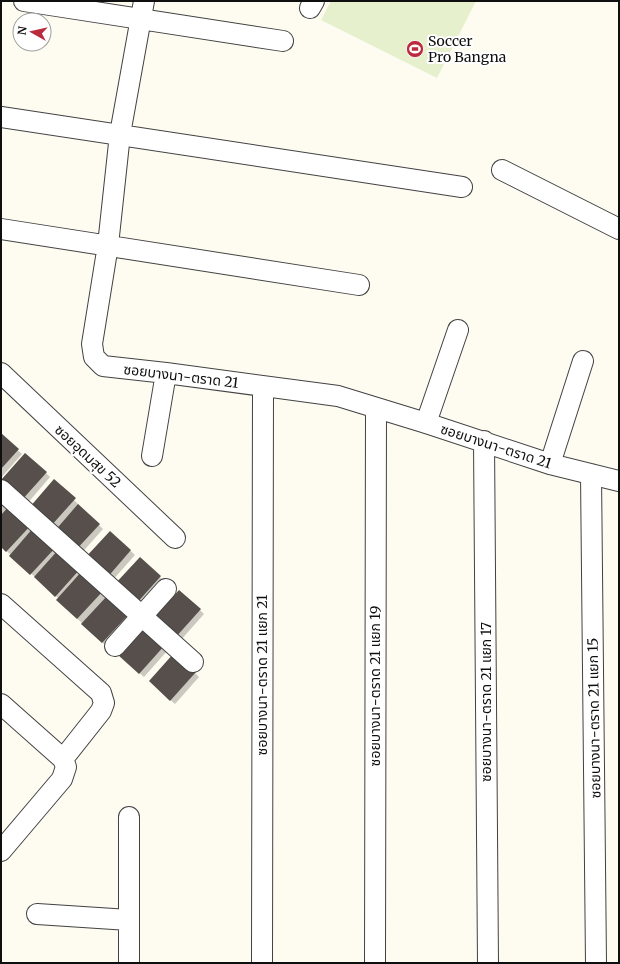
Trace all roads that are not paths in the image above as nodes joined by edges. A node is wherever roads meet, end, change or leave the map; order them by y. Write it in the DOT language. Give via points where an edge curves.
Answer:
graph roads {
  1 [pos="24,1"];
  2 [pos="142,10"];
  3 [pos="283,41"];
  4 [pos="1,117"];
  5 [pos="120,134"];
  6 [pos="502,170"];
  7 [pos="462,187"];
  8 [pos="1,229"];
  9 [pos="619,229"];
  10 [pos="108,245"];
  11 [pos="359,286"];
  12 [pos="458,330"];
  13 [pos="583,361"];
  14 [pos="166,373"];
  15 [pos="1,374"];
  16 [pos="263,386"];
  17 [pos="376,409"];
  18 [pos="426,423"];
  19 [pos="484,441"];
  20 [pos="152,456"];
  21 [pos="550,464"];
  22 [pos="591,474"];
  23 [pos="619,481"];
  24 [pos="1,490"];
  25 [pos="175,538"];
  26 [pos="166,589"];
  27 [pos="1,604"];
  28 [pos="142,615"];
  29 [pos="115,646"];
  30 [pos="193,662"];
  31 [pos="1,704"];
  32 [pos="63,759"];
  33 [pos="129,816"];
  34 [pos="1,851"];
  35 [pos="37,914"];
  36 [pos="129,920"];
  37 [pos="129,963"];
  38 [pos="262,963"];
  39 [pos="375,963"];
  40 [pos="488,963"];
  41 [pos="596,963"];
  1 -- 2 [label="street"];
  2 -- 3 [label="street"];
  2 -- 5 [label="street, ซอยบางนา-ตราด 21"];
  4 -- 5 [label="street"];
  5 -- 7 [label="street"];
  5 -- 10 [label="street, ซอยบางนา-ตราด 21"];
  6 -- 9 [label="street"];
  8 -- 10 [label="street"];
  10 -- 11 [label="street"];
  10 -- 14 [label="street, ซอยบางนา-ตราด 21" via="92,344 94,357 103,366"];
  12 -- 18 [label="street"];
  13 -- 21 [label="street"];
  14 -- 16 [label="street, ซอยบางนา-ตราด 21"];
  14 -- 20 [label="street"];
  15 -- 25 [label="street, ซอยอุดมสุข 52"];
  16 -- 17 [label="street, ซอยบางนา-ตราด 21" via="338,396"];
  16 -- 38 [label="street, ซอยบางนา-ตราด 21 แยก 21"];
  17 -- 18 [label="street, ซอยบางนา-ตราด 21"];
  17 -- 39 [label="street, ซอยบางนา-ตราด 21 แยก 19"];
  18 -- 19 [label="street, ซอยบางนา-ตราด 21"];
  19 -- 21 [label="street, ซอยบางนา-ตราด 21"];
  19 -- 40 [label="street, ซอยบางนา-ตราด 21 แยก 17"];
  21 -- 22 [label="street, ซอยบางนา-ตราด 21"];
  22 -- 23 [label="street, ซอยบางนา-ตราด 21"];
  22 -- 41 [label="street, ซอยบางนา-ตราด 21 แยก 15"];
  24 -- 28 [label="street"];
  26 -- 28 [label="street"];
  27 -- 32 [label="street" via="102,693 104,703 101,711"];
  28 -- 29 [label="street"];
  28 -- 30 [label="street"];
  31 -- 32 [label="street"];
  32 -- 34 [label="street" via="66,767 62,779"];
  33 -- 36 [label="street"];
  35 -- 36 [label="street"];
  36 -- 37 [label="street"];
}
